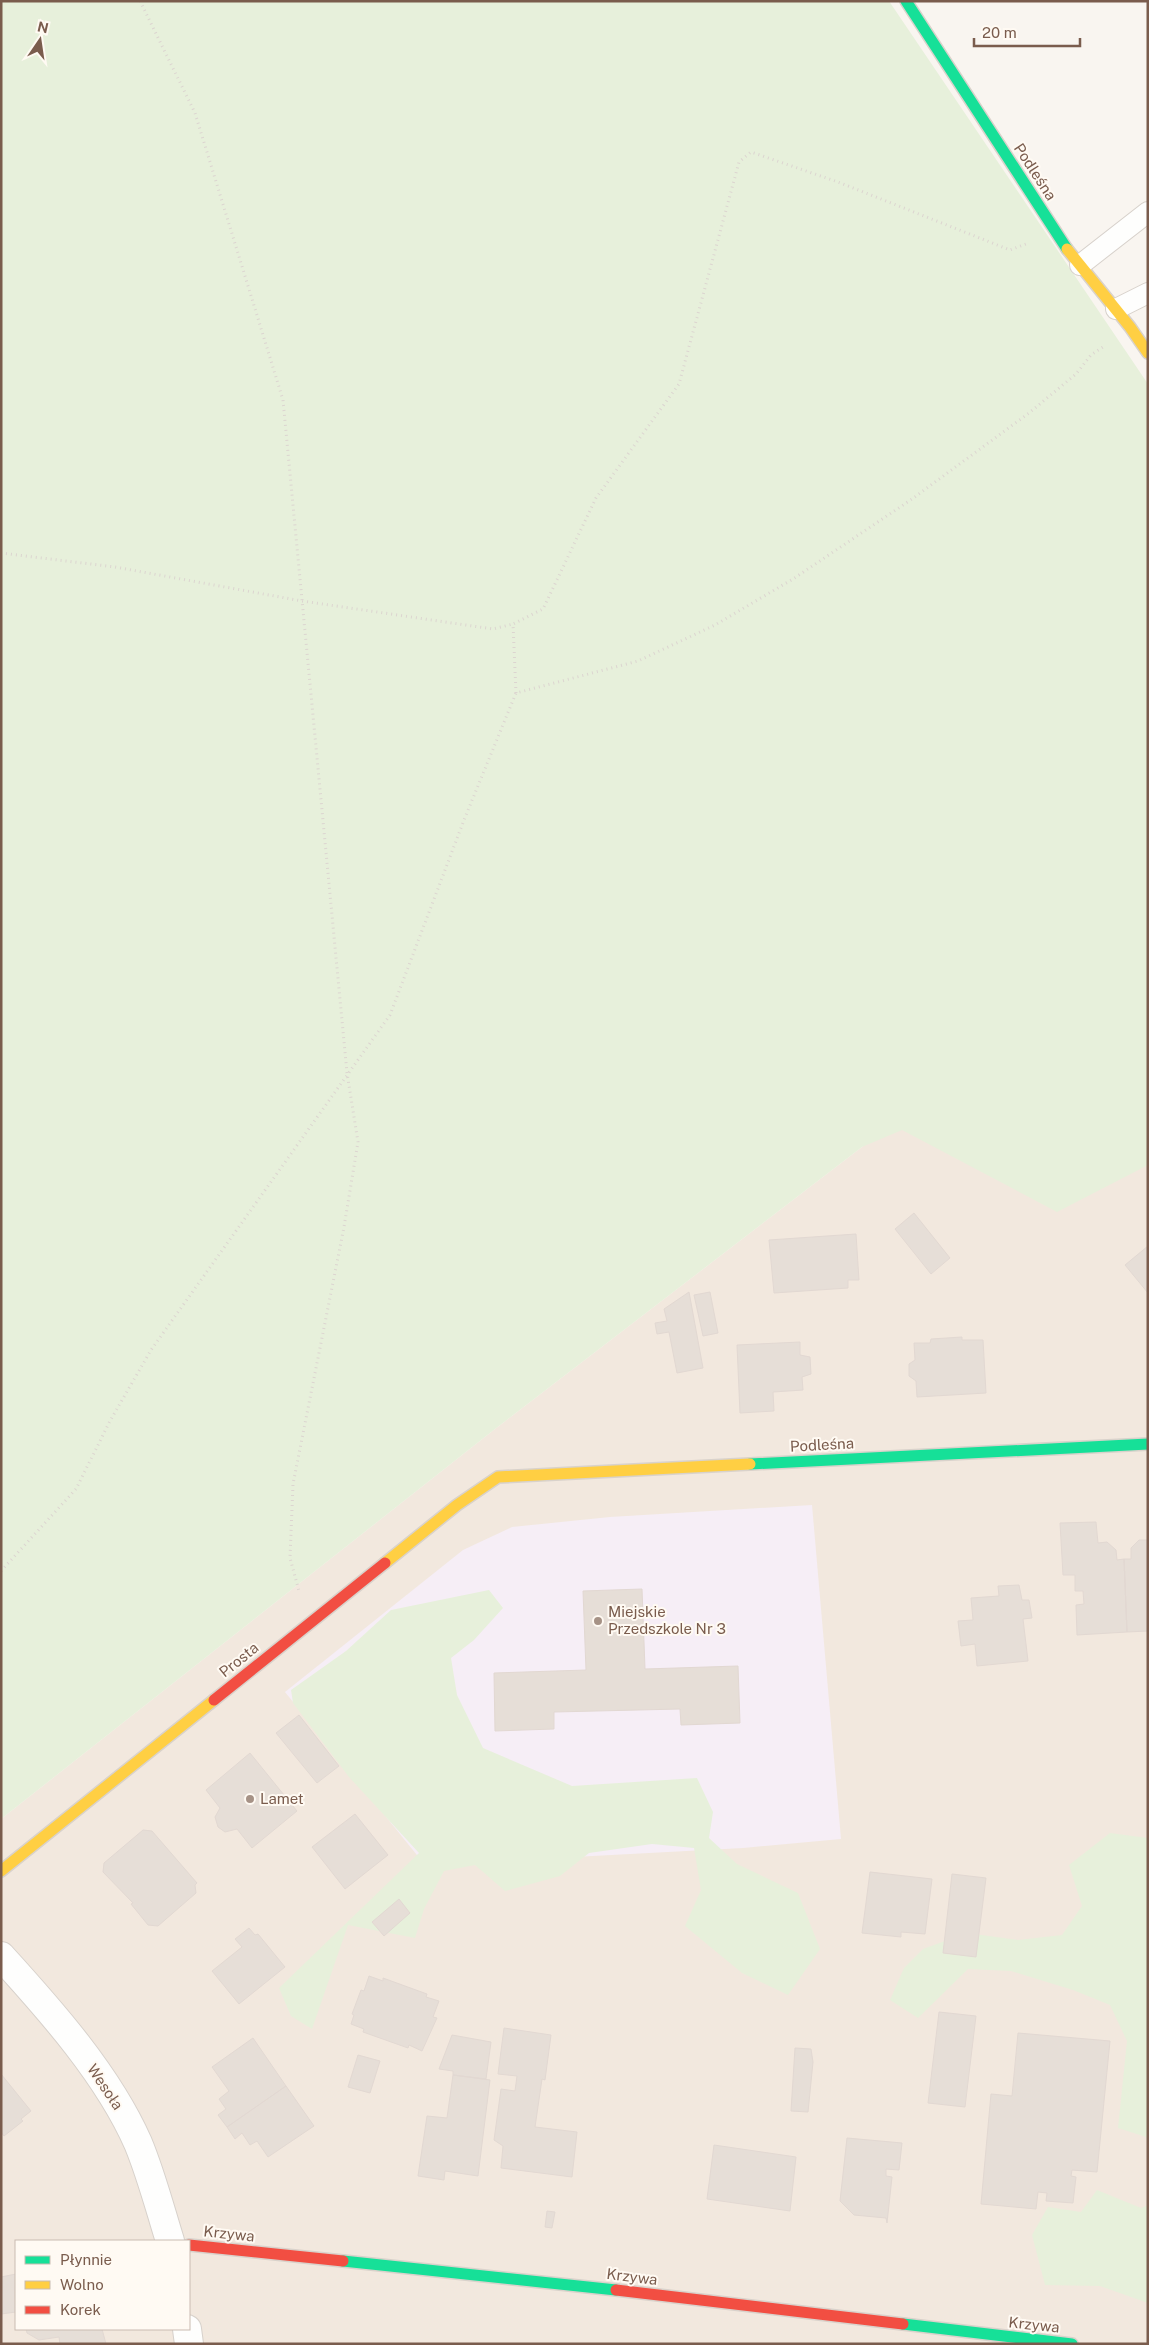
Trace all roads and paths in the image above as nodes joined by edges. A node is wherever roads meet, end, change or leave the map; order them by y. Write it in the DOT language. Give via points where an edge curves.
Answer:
graph roads {
  1 [pos="140,1"];
  2 [pos="906,1"];
  3 [pos="1148,212"];
  4 [pos="1055,232"];
  5 [pos="1080,265"];
  6 [pos="1148,294"];
  7 [pos="1116,310"];
  8 [pos="1130,328"];
  9 [pos="1148,353"];
  10 [pos="1,553"];
  11 [pos="302,601"];
  12 [pos="513,624"];
  13 [pos="516,693"];
  14 [pos="347,1073"];
  15 [pos="1148,1444"];
  16 [pos="498,1477"];
  17 [pos="1,1571"];
  18 [pos="309,1624"];
  19 [pos="1,1871"];
  20 [pos="1,1956"];
  21 [pos="170,2240"];
  22 [pos="190,2245"];
  23 [pos="187,2330"];
  24 [pos="965,2338"];
  25 [pos="190,2344"];
  26 [pos="1072,2344"];
  1 -- 11 [label="path" via="195,113 283,400"];
  2 -- 4 [label="street, Podleśna"];
  3 -- 5 [label="lane"];
  4 -- 5 [label="street, Podleśna"];
  4 -- 12 [label="path" via="1010,250 838,182 751,152 739,162 679,384 596,498 543,609"];
  5 -- 7 [label="street, Podleśna"];
  6 -- 7 [label="lane"];
  7 -- 8 [label="street, Podleśna"];
  8 -- 9 [label="street, Podleśna"];
  8 -- 13 [label="path" via="1091,356 1076,374 1028,414 912,499 715,625 638,661"];
  10 -- 11 [label="path" via="115,567"];
  11 -- 12 [label="path" via="493,629"];
  11 -- 14 [label="path"];
  12 -- 13 [label="path"];
  13 -- 14 [label="path" via="390,1015"];
  14 -- 17 [label="path" via="151,1350 76,1489"];
  14 -- 18 [label="path" via="358,1142 293,1484 290,1558"];
  15 -- 16 [label="street, Podleśna"];
  16 -- 18 [label="street, Prosta" via="457,1505"];
  18 -- 19 [label="street, Prosta"];
  20 -- 21 [label="street, Wesoła" via="53,2013 117,2101 138,2144"];
  22 -- 24 [label="street, Krzywa" via="583,2286"];
  23 -- 25 [label="street"];
  24 -- 26 [label="street, Krzywa"];
}
